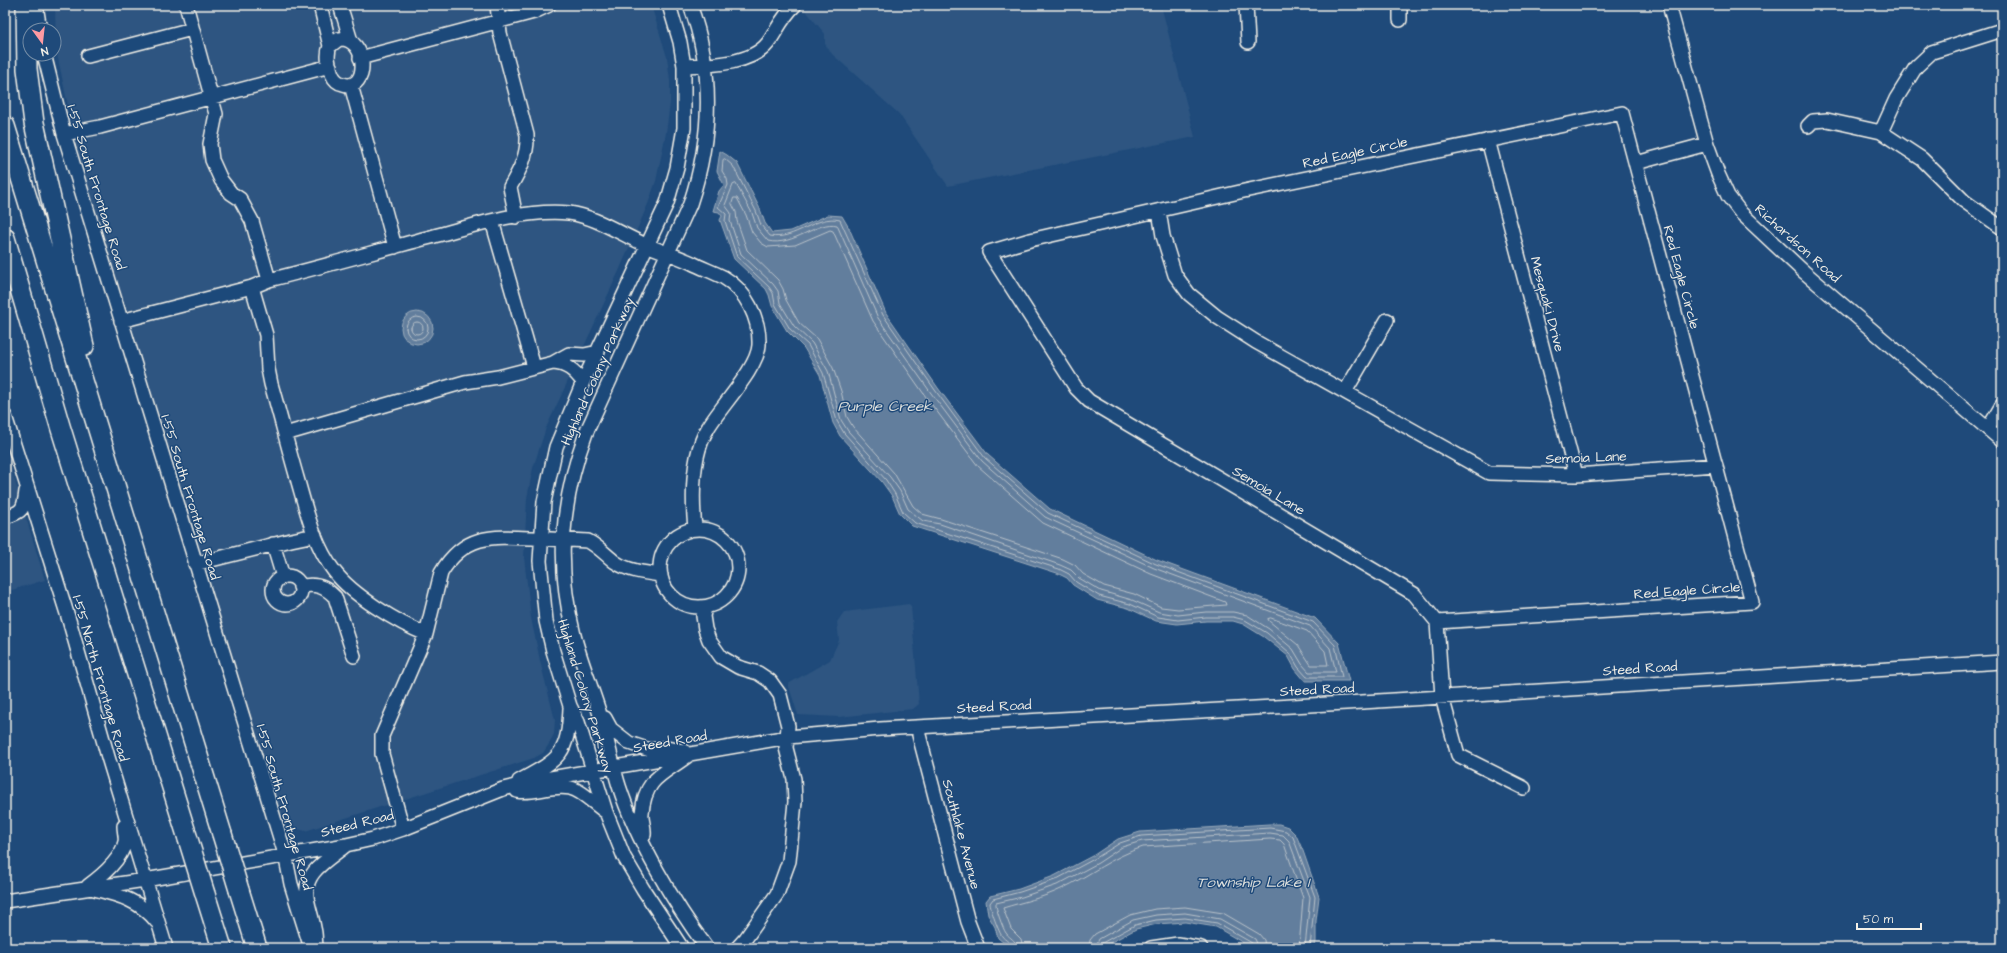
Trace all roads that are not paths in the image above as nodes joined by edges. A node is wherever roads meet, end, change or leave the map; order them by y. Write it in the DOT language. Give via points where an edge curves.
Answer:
graph roads {
  1 [pos="26,5"];
  2 [pos="36,5"];
  3 [pos="186,5"];
  4 [pos="320,5"];
  5 [pos="340,5"];
  6 [pos="497,5"];
  7 [pos="549,5"];
  8 [pos="669,5"];
  9 [pos="690,5"];
  10 [pos="795,5"];
  11 [pos="1246,5"];
  12 [pos="1400,5"];
  13 [pos="1670,5"];
  14 [pos="1400,20"];
  15 [pos="499,21"];
  16 [pos="39,22"];
  17 [pos="192,29"];
  18 [pos="2002,30"];
  19 [pos="351,41"];
  20 [pos="1248,42"];
  21 [pos="330,46"];
  22 [pos="88,56"];
  23 [pos="360,58"];
  24 [pos="46,62"];
  25 [pos="706,65"];
  26 [pos="330,66"];
  27 [pos="684,66"];
  28 [pos="351,84"];
  29 [pos="211,97"];
  30 [pos="5,126"];
  31 [pos="1808,126"];
  32 [pos="1881,132"];
  33 [pos="64,134"];
  34 [pos="1488,140"];
  35 [pos="1707,144"];
  36 [pos="1636,163"];
  37 [pos="1159,211"];
  38 [pos="516,217"];
  39 [pos="492,221"];
  40 [pos="2002,228"];
  41 [pos="5,238"];
  42 [pos="1030,240"];
  43 [pos="647,245"];
  44 [pos="396,247"];
  45 [pos="669,252"];
  46 [pos="5,278"];
  47 [pos="268,280"];
  48 [pos="252,287"];
  49 [pos="1387,320"];
  50 [pos="121,321"];
  51 [pos="598,352"];
  52 [pos="553,363"];
  53 [pos="534,368"];
  54 [pos="583,382"];
  55 [pos="1345,392"];
  56 [pos="2002,405"];
  57 [pos="5,416"];
  58 [pos="60,426"];
  59 [pos="1988,429"];
  60 [pos="285,434"];
  61 [pos="2002,441"];
  62 [pos="1716,465"];
  63 [pos="1576,475"];
  64 [pos="27,487"];
  65 [pos="5,517"];
  66 [pos="126,520"];
  67 [pos="5,522"];
  68 [pos="695,529"];
  69 [pos="40,530"];
  70 [pos="315,535"];
  71 [pos="541,538"];
  72 [pos="562,539"];
  73 [pos="274,544"];
  74 [pos="195,564"];
  75 [pos="661,575"];
  76 [pos="283,577"];
  77 [pos="300,587"];
  78 [pos="705,608"];
  79 [pos="1437,622"];
  80 [pos="426,634"];
  81 [pos="354,656"];
  82 [pos="2002,662"];
  83 [pos="1442,697"];
  84 [pos="596,700"];
  85 [pos="570,706"];
  86 [pos="919,727"];
  87 [pos="788,737"];
  88 [pos="692,753"];
  89 [pos="615,767"];
  90 [pos="592,770"];
  91 [pos="1524,788"];
  92 [pos="504,789"];
  93 [pos="124,812"];
  94 [pos="606,812"];
  95 [pos="403,829"];
  96 [pos="643,844"];
  97 [pos="346,845"];
  98 [pos="285,854"];
  99 [pos="145,880"];
  100 [pos="87,887"];
  101 [pos="205,894"];
  102 [pos="5,901"];
  103 [pos="158,924"];
  104 [pos="166,948"];
  105 [pos="208,948"];
  106 [pos="222,948"];
  107 [pos="257,948"];
  108 [pos="311,948"];
  109 [pos="316,948"];
  110 [pos="682,948"];
  111 [pos="707,948"];
  112 [pos="737,948"];
  113 [pos="978,948"];
  114 [pos="1151,948"];
  115 [pos="1201,948"];
  1 -- 66 [label="highway" via="27,69 34,123"];
  2 -- 16 [label="street"];
  3 -- 17 [label="street"];
  4 -- 21 [label="street"];
  5 -- 19 [label="street"];
  6 -- 15 [label="street"];
  7 -- 15 [label="street" via="534,12"];
  8 -- 27 [label="street, Highland Colony Parkway"];
  9 -- 25 [label="street, Highland Colony Parkway" via="699,29"];
  10 -- 25 [label="street" via="767,44 757,52 723,65"];
  11 -- 20 [label="street"];
  12 -- 14 [label="street"];
  13 -- 35 [label="street, Richardson Road"];
  15 -- 23 [label="street"];
  15 -- 38 [label="street" via="527,135 525,156 510,187"];
  17 -- 22 [label="street"];
  17 -- 29 [label="street"];
  18 -- 32 [label="street" via="1932,52 1912,74 1896,99"];
  19 -- 21 [label="street" via="339,39"];
  19 -- 23 [label="street" via="358,47"];
  21 -- 26 [label="street"];
  23 -- 28 [label="street" via="362,74 360,79"];
  24 -- 33 [label="street, I-55 South Frontage Road"];
  25 -- 27 [label="street"];
  25 -- 45 [label="street, Highland Colony Parkway" via="707,123 701,164 690,204"];
  26 -- 28 [label="street" via="338,82"];
  26 -- 29 [label="street"];
  27 -- 43 [label="street, Highland Colony Parkway" via="684,128 677,168 667,203"];
  28 -- 44 [label="street"];
  29 -- 33 [label="street"];
  29 -- 47 [label="street" via="216,114 210,144 212,160 221,180 231,193 240,199 252,221"];
  30 -- 66 [label="highway"];
  31 -- 32 [label="street" via="1813,121 1827,120"];
  32 -- 40 [label="street" via="1922,159 1964,201"];
  33 -- 50 [label="street, I-55 South Frontage Road"];
  34 -- 36 [label="street, Red Eagle Circle" via="1622,113"];
  34 -- 37 [label="street, Red Eagle Circle"];
  34 -- 63 [label="street, Mesquaki Drive"];
  35 -- 36 [label="street"];
  35 -- 59 [label="street, Richardson Road" via="1728,196 1741,213 1803,271"];
  36 -- 62 [label="street, Red Eagle Circle"];
  37 -- 42 [label="street, Red Eagle Circle"];
  37 -- 55 [label="street" via="1163,236 1175,275 1189,294 1217,317 1256,342"];
  38 -- 39 [label="street"];
  38 -- 43 [label="street" via="552,213 582,216 596,220"];
  39 -- 44 [label="street"];
  39 -- 53 [label="street"];
  41 -- 58 [label="highway"];
  42 -- 79 [label="street, Semoia Lane" via="989,252 1076,388 1089,401 1414,594"];
  43 -- 45 [label="street"];
  43 -- 51 [label="street, Highland Colony Parkway"];
  44 -- 47 [label="street"];
  45 -- 68 [label="street" via="724,278 744,295 756,319 759,346 750,370 709,427 702,443 695,469"];
  45 -- 72 [label="street, Highland Colony Parkway" via="583,439 569,488"];
  46 -- 58 [label="highway"];
  47 -- 48 [label="street"];
  48 -- 50 [label="street"];
  48 -- 60 [label="street" via="266,335 268,369"];
  49 -- 55 [label="street"];
  50 -- 74 [label="street, I-55 South Frontage Road"];
  51 -- 52 [label="street" via="584,356 569,354"];
  51 -- 54 [label="street, Highland Colony Parkway"];
  52 -- 53 [label="street"];
  52 -- 54 [label="street" via="565,364 576,372"];
  53 -- 60 [label="street" via="458,384"];
  54 -- 71 [label="street, Highland Colony Parkway" via="556,448 544,502"];
  55 -- 63 [label="street, Semoia Lane" via="1489,474"];
  56 -- 59 [label="street"];
  57 -- 64 [label="street, I-55 North Frontage Road"];
  58 -- 101 [label="highway, bridge"];
  59 -- 61 [label="street, Richardson Road"];
  60 -- 70 [label="street"];
  62 -- 63 [label="street, Semoia Lane"];
  62 -- 79 [label="street, Red Eagle Circle" via="1752,602"];
  64 -- 65 [label="street" via="21,511"];
  64 -- 69 [label="street, I-55 North Frontage Road"];
  66 -- 107 [label="highway, bridge"];
  67 -- 69 [label="street" via="24,518"];
  68 -- 75 [label="street" via="681,534 669,543 660,558"];
  68 -- 78 [label="street" via="712,531 727,539 733,547 739,570 736,585 731,592 718,603"];
  69 -- 93 [label="street, I-55 North Frontage Road" via="69,620"];
  70 -- 73 [label="street"];
  70 -- 80 [label="street" via="338,577 394,619"];
  71 -- 72 [label="street"];
  71 -- 80 [label="street" via="488,537 459,551 441,573"];
  71 -- 85 [label="street, Highland Colony Parkway" via="541,584 546,621"];
  72 -- 75 [label="street" via="588,541 599,547 616,563"];
  72 -- 84 [label="street, Highland Colony Parkway" via="564,586 573,628"];
  73 -- 74 [label="street"];
  73 -- 76 [label="street"];
  74 -- 98 [label="street, I-55 South Frontage Road"];
  75 -- 78 [label="street" via="672,598 686,606"];
  76 -- 77 [label="street" via="292,577"];
  76 -- 77 [label="street" via="276,581 273,590 280,601 288,603 296,599"];
  77 -- 81 [label="street" via="316,585 328,590 335,597"];
  78 -- 87 [label="street" via="705,629 721,657 738,667 758,673 770,681 780,695 785,710"];
  79 -- 83 [label="street"];
  80 -- 95 [label="street" via="382,736 382,754"];
  82 -- 83 [label="street, Steed Road"];
  83 -- 86 [label="street, Steed Road"];
  83 -- 91 [label="street" via="1458,755"];
  84 -- 88 [label="street" via="611,729 629,743 650,750 665,748"];
  84 -- 89 [label="street, Highland Colony Parkway"];
  85 -- 90 [label="street, Highland Colony Parkway" via="578,722"];
  85 -- 92 [label="street" via="566,743 558,756 546,766"];
  86 -- 87 [label="street, Steed Road"];
  86 -- 113 [label="street, Southlake Avenue" via="968,922"];
  87 -- 88 [label="street, Steed Road"];
  87 -- 112 [label="street" via="786,748 794,779 795,802 789,861 777,894"];
  88 -- 89 [label="street, Steed Road"];
  88 -- 96 [label="street" via="661,773 650,784 644,799 642,815 645,831"];
  89 -- 90 [label="street, Steed Road"];
  89 -- 96 [label="street, Highland Colony Parkway" via="619,785"];
  90 -- 92 [label="street, Steed Road"];
  90 -- 94 [label="street, Highland Colony Parkway"];
  92 -- 94 [label="street" via="526,792 554,787 570,788"];
  92 -- 95 [label="street, Steed Road"];
  93 -- 99 [label="street, I-55 North Frontage Road"];
  93 -- 100 [label="street" via="125,842 102,876"];
  94 -- 110 [label="street, Highland Colony Parkway" via="624,857"];
  95 -- 97 [label="street, Steed Road"];
  96 -- 111 [label="street, Highland Colony Parkway" via="679,908"];
  97 -- 98 [label="street, Steed Road"];
  97 -- 109 [label="street" via="309,878 306,901 314,928"];
  98 -- 99 [label="street, Steed Road"];
  98 -- 108 [label="street, I-55 South Frontage Road" via="291,884"];
  99 -- 100 [label="street, Steed Road"];
  99 -- 103 [label="street, I-55 North Frontage Road"];
  100 -- 102 [label="street, Steed Road"];
  100 -- 103 [label="street" via="128,898 152,916"];
  101 -- 105 [label="highway"];
  101 -- 106 [label="highway"];
  103 -- 104 [label="street, I-55 North Frontage Road"];
  114 -- 115 [label="street" via="1178,944"];
}
